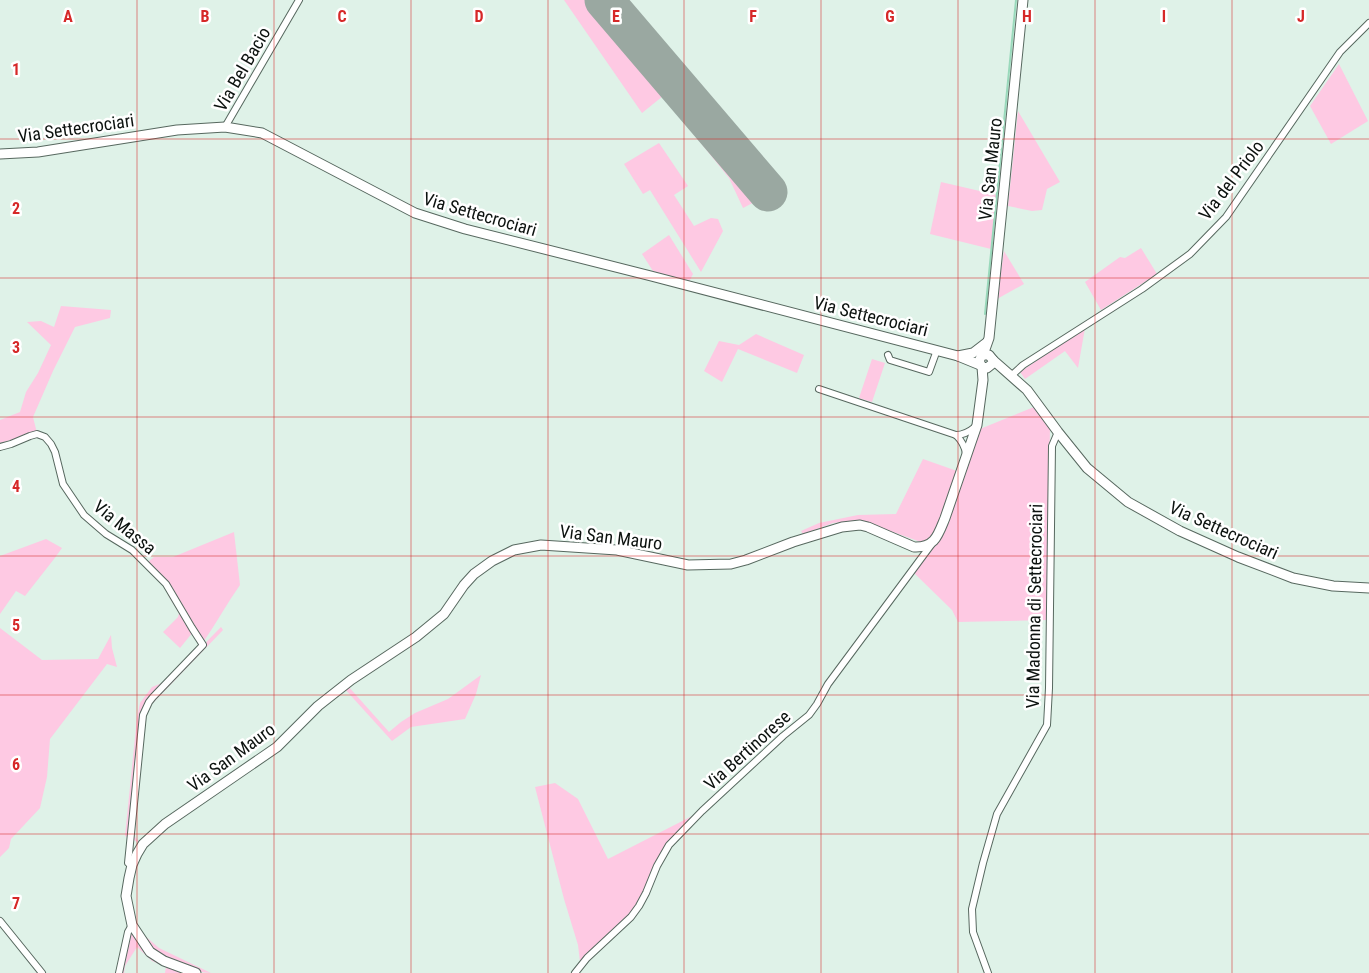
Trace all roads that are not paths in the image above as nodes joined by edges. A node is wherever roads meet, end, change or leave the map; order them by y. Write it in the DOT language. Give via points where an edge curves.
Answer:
graph roads {
  1 [pos="299,0"];
  2 [pos="1023,0"];
  3 [pos="1369,22"];
  4 [pos="225,127"];
  5 [pos="0,154"];
  6 [pos="988,340"];
  7 [pos="937,350"];
  8 [pos="888,355"];
  9 [pos="958,356"];
  10 [pos="986,361"];
  11 [pos="1009,374"];
  12 [pos="819,389"];
  13 [pos="977,425"];
  14 [pos="1058,432"];
  15 [pos="960,437"];
  16 [pos="972,440"];
  17 [pos="0,447"];
  18 [pos="966,457"];
  19 [pos="933,542"];
  20 [pos="1369,588"];
  21 [pos="132,865"];
  22 [pos="0,921"];
  23 [pos="132,925"];
  24 [pos="42,973"];
  25 [pos="119,973"];
  26 [pos="196,973"];
  27 [pos="575,973"];
  28 [pos="988,973"];
  1 -- 4 [label="street, Via Bel Bacio"];
  2 -- 6 [label="main road, Via San Mauro"];
  3 -- 11 [label="street, Via del Priolo" via="1340,52 1226,217 1190,254 1142,289"];
  4 -- 5 [label="main road, Via Settecrociari" via="177,130 38,152"];
  4 -- 7 [label="main road, Via Settecrociari" via="262,133 415,213 465,230"];
  6 -- 9 [label="main road" via="973,353"];
  6 -- 10 [label="main road, Via San Mauro"];
  7 -- 8 [label="street" via="929,372 890,360"];
  7 -- 9 [label="main road, Via Settecrociari"];
  9 -- 10 [label="main road, Via Settecrociari"];
  10 -- 11 [label="main road, Via Settecrociari"];
  10 -- 13 [label="main road, Via San Mauro"];
  11 -- 14 [label="main road, Via Settecrociari" via="1027,390"];
  12 -- 15 [label="street"];
  13 -- 15 [label="street"];
  13 -- 16 [label="main road, Via San Mauro"];
  14 -- 20 [label="main road, Via Settecrociari" via="1087,468 1128,502 1180,531 1293,578 1333,586"];
  14 -- 28 [label="street, Via Madonna di Settecrociari" via="1052,446 1046,725 997,814 972,909 973,932"];
  15 -- 16 [label="street"];
  15 -- 18 [label="street"];
  16 -- 18 [label="main road, Via San Mauro"];
  17 -- 21 [label="street, Via Massa" via="37,434 45,437 55,452 62,484 84,516 132,550 166,584 203,645 153,697 143,714 128,863"];
  18 -- 19 [label="main road, Via San Mauro" via="940,531"];
  19 -- 21 [label="main road, Via San Mauro" via="928,546 914,547 868,527 853,525 746,560 716,565 688,565 616,550 552,545 514,550 474,574 444,614 324,701 277,747 165,824 143,844"];
  19 -- 27 [label="street, Via Bertinorese" via="828,684 809,715 669,845 631,917"];
  21 -- 23 [label="main road, Via San Mauro" via="126,896"];
  22 -- 24 [label="street"];
  23 -- 25 [label="street"];
  23 -- 26 [label="main road, Via San Mauro" via="150,952"];
}
